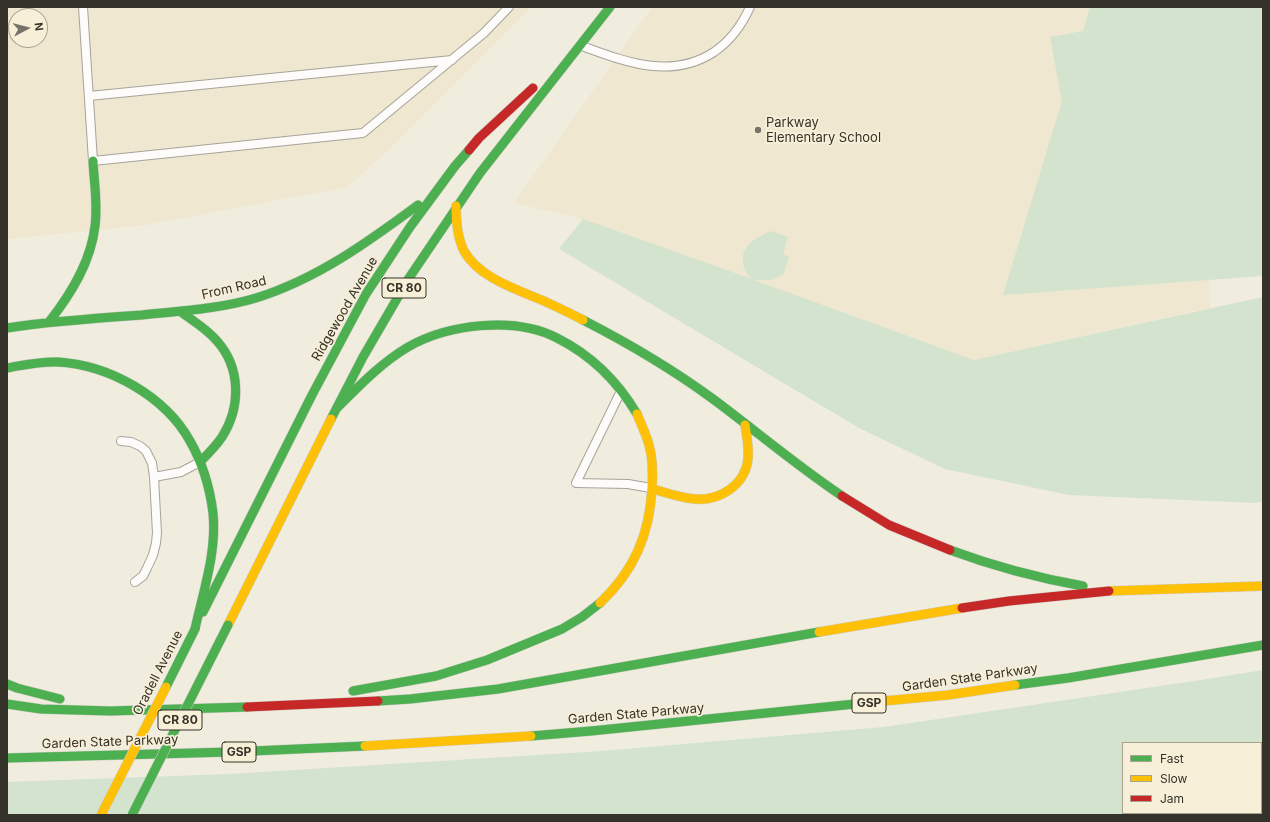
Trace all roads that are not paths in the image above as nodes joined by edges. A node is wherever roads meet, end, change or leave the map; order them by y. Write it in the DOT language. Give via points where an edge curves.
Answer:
graph roads {
  1 [pos="83,7"];
  2 [pos="510,7"];
  3 [pos="610,7"];
  4 [pos="750,7"];
  5 [pos="579,45"];
  6 [pos="453,60"];
  7 [pos="89,96"];
  8 [pos="93,161"];
  9 [pos="438,190"];
  10 [pos="456,206"];
  11 [pos="182,312"];
  12 [pos="49,322"];
  13 [pos="7,328"];
  14 [pos="7,368"];
  15 [pos="622,390"];
  16 [pos="337,408"];
  17 [pos="745,425"];
  18 [pos="121,441"];
  19 [pos="200,462"];
  20 [pos="154,477"];
  21 [pos="653,488"];
  22 [pos="135,582"];
  23 [pos="1263,586"];
  24 [pos="1120,590"];
  25 [pos="195,629"];
  26 [pos="1263,645"];
  27 [pos="7,684"];
  28 [pos="7,704"];
  29 [pos="275,706"];
  30 [pos="110,711"];
  31 [pos="7,758"];
  32 [pos="101,815"];
  33 [pos="132,815"];
  1 -- 7 [label="lane"];
  2 -- 6 [label="lane"];
  3 -- 5 [label="main road, Ridgewood Avenue / CR 80"];
  4 -- 5 [label="lane" via="742,23 722,46 692,63 674,67 642,65"];
  5 -- 9 [label="main road, Ridgewood Avenue / CR 80" via="479,138"];
  5 -- 10 [label="main road, Ridgewood Avenue / CR 80"];
  6 -- 7 [label="lane"];
  6 -- 8 [label="lane" via="363,133"];
  7 -- 8 [label="lane"];
  8 -- 12 [label="main road" via="95,225 87,261 63,305"];
  9 -- 11 [label="main road, From Road" via="376,236 338,261 300,281 222,306"];
  9 -- 25 [label="main road, Ridgewood Avenue / CR 80" via="366,294 291,435"];
  10 -- 16 [label="main road, Ridgewood Avenue / CR 80" via="387,315"];
  10 -- 17 [label="main road" via="457,227 463,251 483,273 570,313 634,348 679,376"];
  11 -- 12 [label="main road, From Road"];
  11 -- 19 [label="main road" via="220,345 228,357 236,385 234,413 229,426"];
  12 -- 13 [label="main road, From Road"];
  14 -- 19 [label="main road" via="32,363 69,363 103,371 126,380 160,404 174,419 186,434"];
  15 -- 16 [label="main road" via="592,360 556,337 519,327 477,326 433,336 410,346 379,369"];
  15 -- 21 [label="main road" via="643,428 653,469"];
  15 -- 21 [label="lane" via="576,483 628,484"];
  16 -- 33 [label="main road, Ridgewood Avenue / CR 80, bridge"];
  17 -- 21 [label="main road" via="748,460 738,483 727,493 702,500"];
  17 -- 24 [label="main road" via="832,490 868,514 905,532 984,563 1055,581"];
  18 -- 20 [label="lane" via="136,444 146,452 152,462"];
  19 -- 20 [label="lane" via="181,472"];
  19 -- 25 [label="main road" via="213,513 213,529"];
  20 -- 22 [label="lane" via="156,544 143,576"];
  21 -- 29 [label="main road" via="646,533 629,569 601,602 562,630 508,653 446,673"];
  23 -- 24 [label="main road"];
  24 -- 29 [label="main road" via="956,608 469,693 386,701"];
  25 -- 32 [label="main road, Oradell Avenue / CR 80, bridge"];
  26 -- 31 [label="main road, Garden State Parkway / GSP" via="948,695 592,731 321,748"];
  27 -- 30 [label="main road"];
  28 -- 30 [label="main road" via="41,709"];
  29 -- 30 [label="main road"];
}
